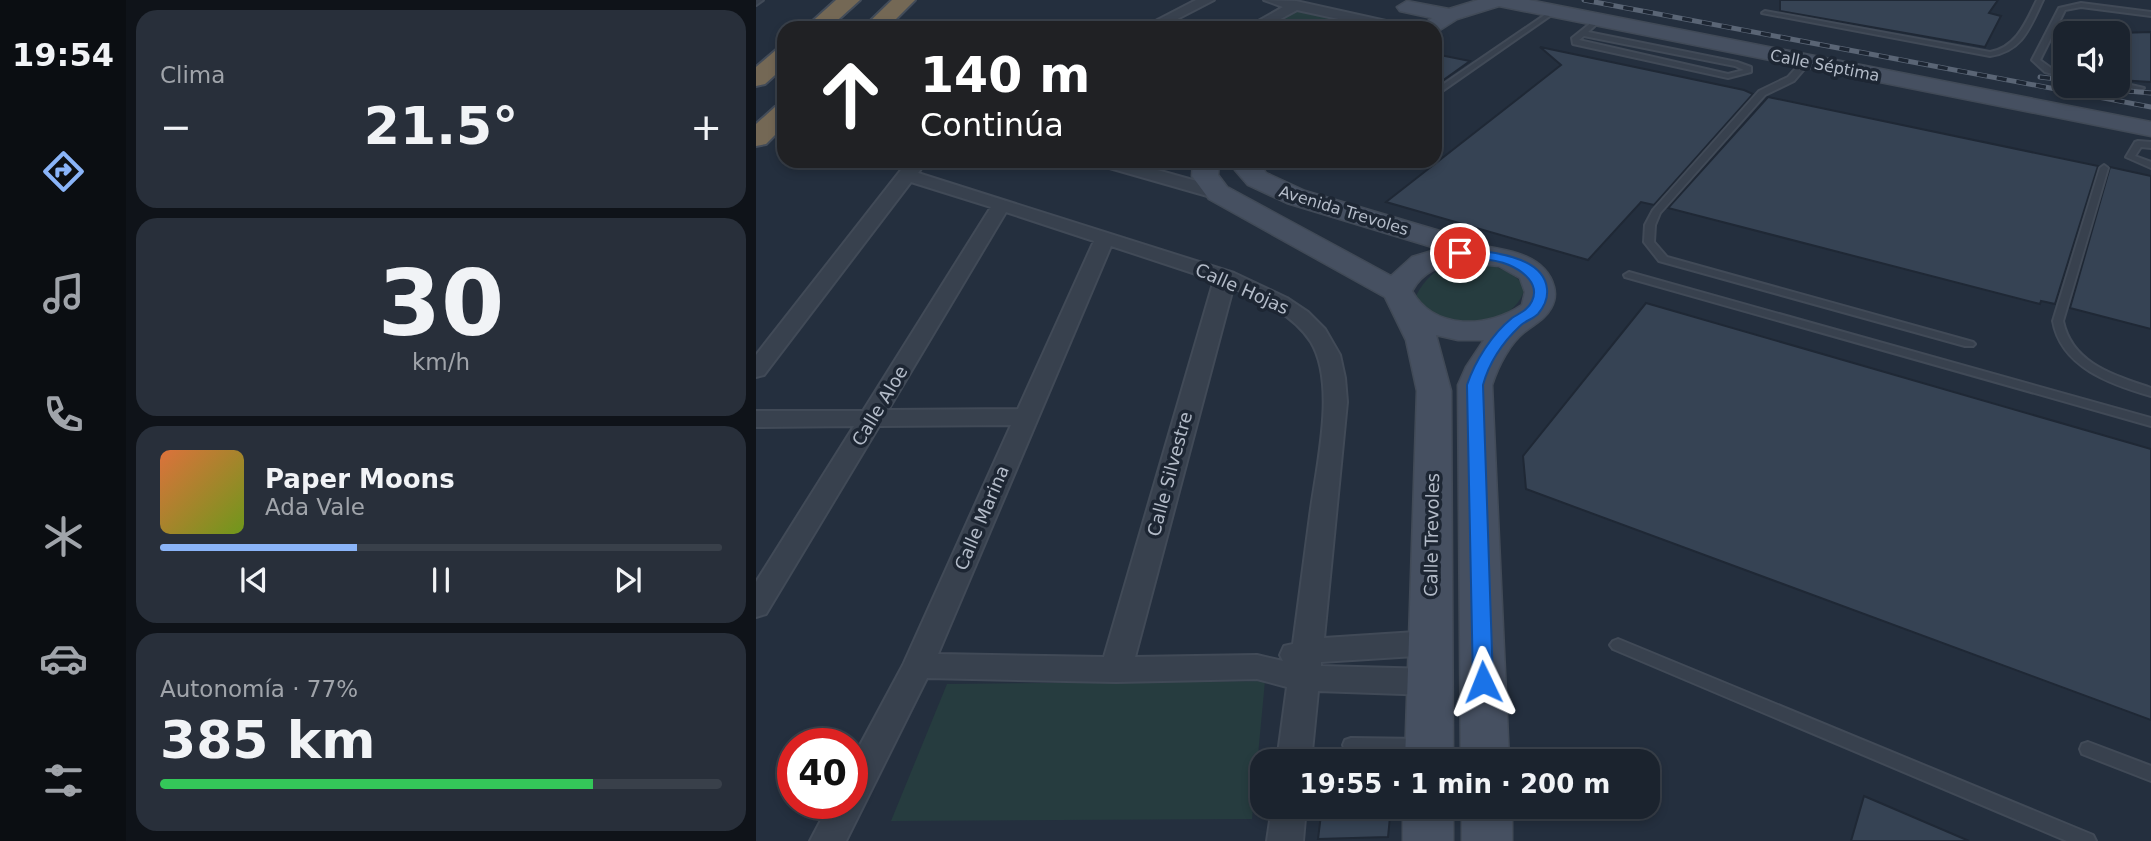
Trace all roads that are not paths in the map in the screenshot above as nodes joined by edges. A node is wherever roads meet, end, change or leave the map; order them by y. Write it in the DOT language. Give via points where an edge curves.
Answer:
graph roads {
  1 [pos="760,0"];
  2 [pos="849,0"];
  3 [pos="904,0"];
  4 [pos="1207,0"];
  5 [pos="1271,0"];
  6 [pos="1499,0"];
  7 [pos="2040,0"];
  8 [pos="756,3"];
  9 [pos="1406,4"];
  10 [pos="1296,5"];
  11 [pos="1554,11"];
  12 [pos="1765,13"];
  13 [pos="2151,14"];
  14 [pos="1450,15"];
  15 [pos="824,21"];
  16 [pos="882,21"];
  17 [pos="1164,21"];
  18 [pos="1266,21"];
  19 [pos="1367,21"];
  20 [pos="1397,21"];
  21 [pos="1440,21"];
  22 [pos="2056,21"];
  23 [pos="1590,26"];
  24 [pos="2053,26"];
  25 [pos="777,61"];
  26 [pos="1807,61"];
  27 [pos="2053,71"];
  28 [pos="756,79"];
  29 [pos="2130,86"];
  30 [pos="2140,88"];
  31 [pos="1442,89"];
  32 [pos="777,118"];
  33 [pos="2151,129"];
  34 [pos="756,138"];
  35 [pos="2151,145"];
  36 [pos="2151,165"];
  37 [pos="912,168"];
  38 [pos="1130,168"];
  39 [pos="1206,168"];
  40 [pos="1247,168"];
  41 [pos="2104,168"];
  42 [pos="1218,193"];
  43 [pos="1002,204"];
  44 [pos="1105,238"];
  45 [pos="1494,256"];
  46 [pos="1629,275"];
  47 [pos="1225,277"];
  48 [pos="1403,303"];
  49 [pos="1516,322"];
  50 [pos="1969,344"];
  51 [pos="756,370"];
  52 [pos="2151,393"];
  53 [pos="1025,416"];
  54 [pos="756,419"];
  55 [pos="872,420"];
  56 [pos="2151,422"];
  57 [pos="756,606"];
  58 [pos="1431,643"];
  59 [pos="1618,645"];
  60 [pos="1306,664"];
  61 [pos="918,666"];
  62 [pos="1116,670"];
  63 [pos="1431,682"];
  64 [pos="1351,745"];
  65 [pos="1295,749"];
  66 [pos="1386,749"];
  67 [pos="1429,749"];
  68 [pos="1485,749"];
  69 [pos="2088,750"];
  70 [pos="868,763"];
  71 [pos="2151,774"];
  72 [pos="840,819"];
  73 [pos="1288,819"];
  74 [pos="1429,819"];
  75 [pos="1487,819"];
  76 [pos="828,841"];
  77 [pos="1285,841"];
  78 [pos="1428,841"];
  79 [pos="1488,841"];
  80 [pos="2087,841"];
  1 -- 8 [label="lane"];
  2 -- 15 [label="highway"];
  3 -- 16 [label="highway"];
  4 -- 17 [label="street"];
  5 -- 10 [label="street"];
  6 -- 11 [label="street, Calle Séptima"];
  6 -- 14 [label="street"];
  7 -- 12 [label="lane" via="2021,38 2002,54"];
  9 -- 14 [label="street"];
  9 -- 20 [label="street"];
  10 -- 18 [label="street"];
  10 -- 19 [label="street"];
  11 -- 23 [label="street, Calle Séptima"];
  11 -- 31 [label="lane"];
  13 -- 22 [label="lane" via="2081,5 2062,8"];
  14 -- 21 [label="street"];
  23 -- 23 [label="lane" via="1575,40 1728,76 1748,69"];
  23 -- 26 [label="street, Calle Séptima"];
  24 -- 27 [label="lane" via="2036,60"];
  25 -- 28 [label="highway"];
  26 -- 33 [label="street, Calle Séptima"];
  26 -- 50 [label="lane" via="1791,79 1762,93 1656,212 1649,242 1663,259"];
  29 -- 30 [label="lane"];
  32 -- 34 [label="highway"];
  35 -- 36 [label="lane" via="2138,144 2130,157"];
  37 -- 43 [label="street, Calle Hojas"];
  37 -- 51 [label="street"];
  38 -- 42 [label="street"];
  39 -- 42 [label="street" via="1205,176"];
  40 -- 45 [label="street, Avenida Trevoles" via="1256,179 1296,197"];
  41 -- 52 [label="lane" via="2058,321 2058,335 2065,348 2090,366"];
  42 -- 48 [label="street, Avenida Trevoles"];
  43 -- 44 [label="street, Calle Hojas"];
  43 -- 55 [label="street, Calle Aloe"];
  44 -- 47 [label="street, Calle Hojas"];
  44 -- 53 [label="street, Calle Marina"];
  45 -- 48 [label="street" via="1460,253 1429,260 1406,273"];
  45 -- 49 [label="street" via="1531,272 1540,285 1541,299"];
  46 -- 56 [label="lane"];
  47 -- 60 [label="street, Calle Hojas" via="1288,307 1317,333 1332,361 1334,427"];
  47 -- 62 [label="street, Calle Silvestre"];
  48 -- 49 [label="street" via="1431,325 1460,331 1490,330"];
  48 -- 58 [label="street, Calle Trevoles" via="1422,340 1434,391"];
  49 -- 68 [label="street" via="1491,351 1475,385"];
  53 -- 55 [label="street"];
  53 -- 61 [label="street, Calle Marina"];
  54 -- 55 [label="street"];
  55 -- 57 [label="street, Calle Aloe"];
  58 -- 60 [label="street"];
  58 -- 63 [label="street, Calle Trevoles"];
  59 -- 80 [label="lane"];
  60 -- 62 [label="street"];
  60 -- 63 [label="street"];
  60 -- 65 [label="street, Calle Hojas"];
  61 -- 62 [label="street"];
  61 -- 70 [label="street, Calle Marina"];
  63 -- 67 [label="street, Calle Trevoles"];
  64 -- 66 [label="lane"];
  69 -- 71 [label="lane"];
  72 -- 76 [label="street"];
  73 -- 77 [label="street"];
  74 -- 78 [label="street"];
  75 -- 79 [label="street"];
}
